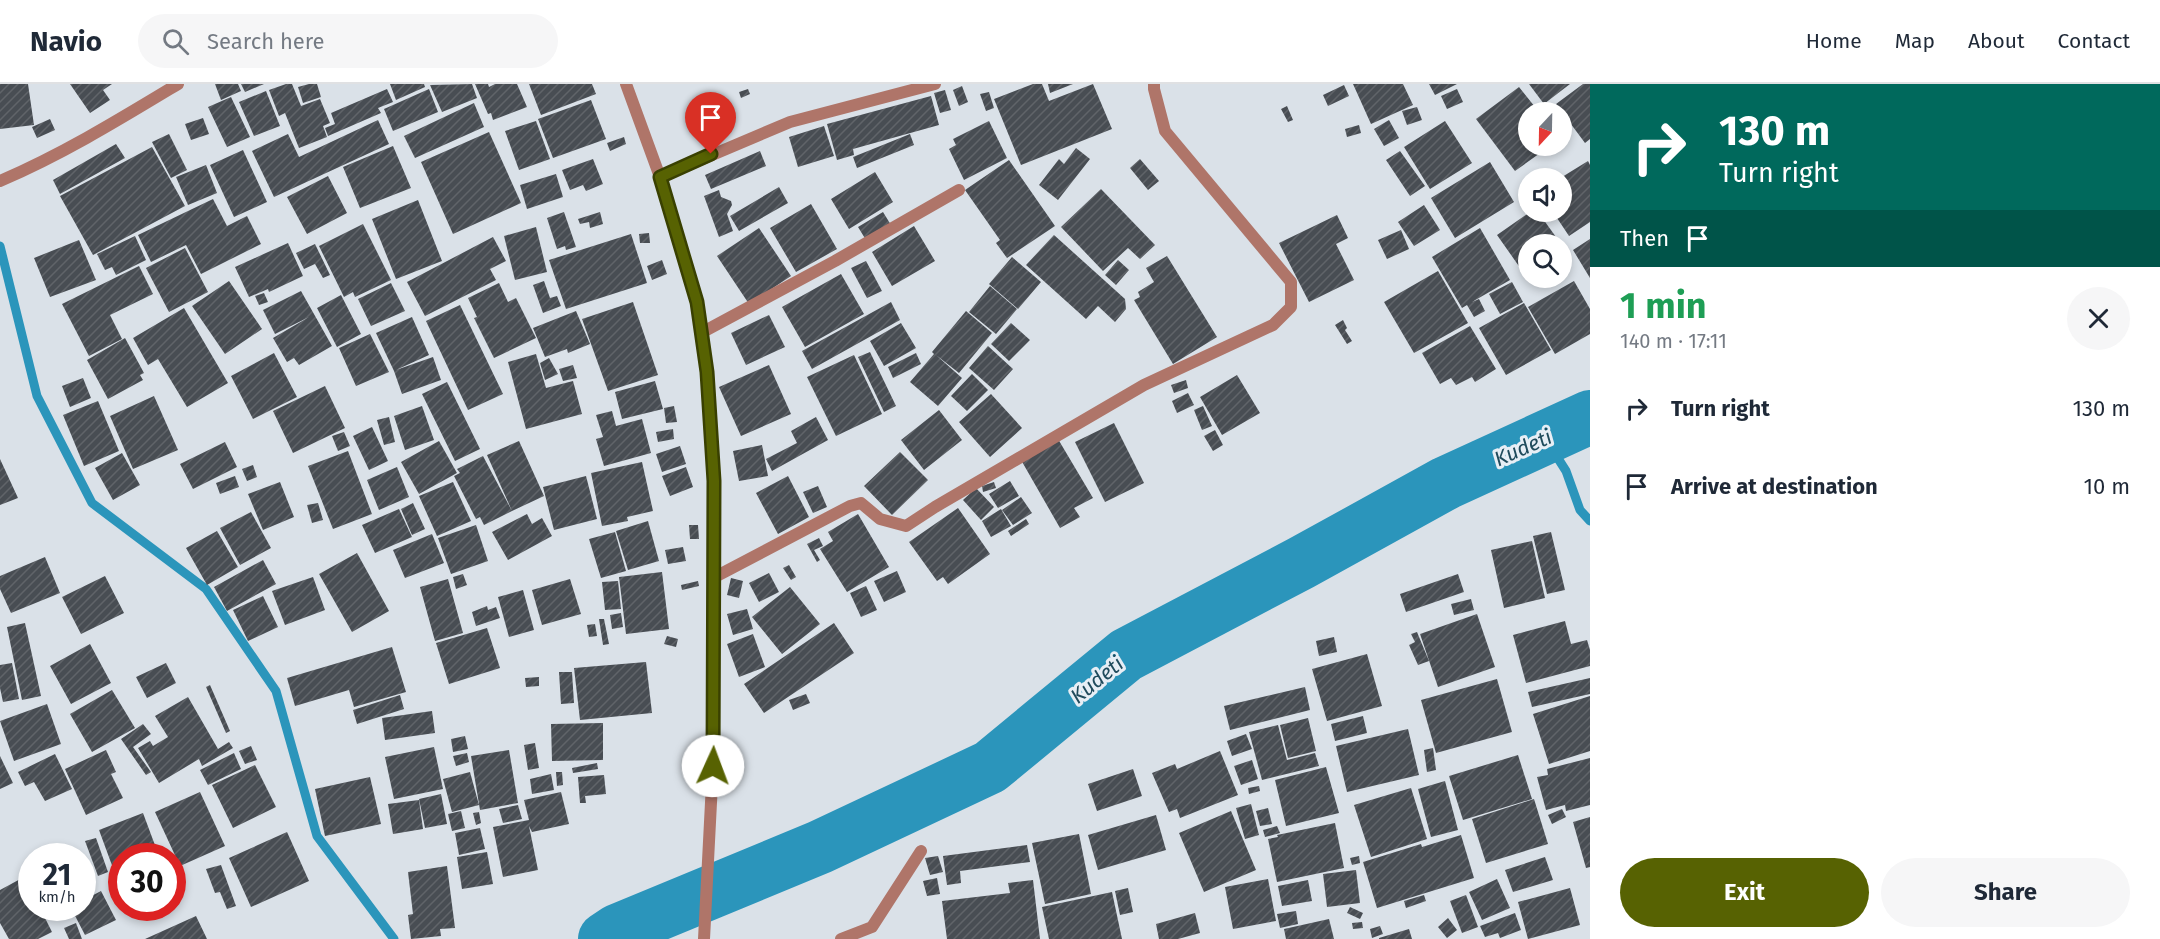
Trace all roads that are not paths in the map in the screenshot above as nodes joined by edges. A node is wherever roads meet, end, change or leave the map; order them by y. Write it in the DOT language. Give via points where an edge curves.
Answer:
graph roads {
  1 [pos="178,84"];
  2 [pos="626,84"];
  3 [pos="935,84"];
  4 [pos="1154,84"];
  5 [pos="660,177"];
  6 [pos="0,181"];
  7 [pos="959,190"];
  8 [pos="701,333"];
  9 [pos="713,578"];
  10 [pos="921,851"];
  11 [pos="704,939"];
  12 [pos="841,939"];
  1 -- 6 [label="street" via="91,136"];
  2 -- 5 [label="street"];
  3 -- 5 [label="street" via="790,122"];
  4 -- 9 [label="street" via="1165,131 1291,282 1291,307 1273,325 1144,385 906,526 880,519 861,503"];
  5 -- 8 [label="street" via="697,302"];
  7 -- 8 [label="street"];
  8 -- 9 [label="street" via="714,481"];
  9 -- 11 [label="street" via="714,744"];
  10 -- 12 [label="street" via="872,927"];
}
